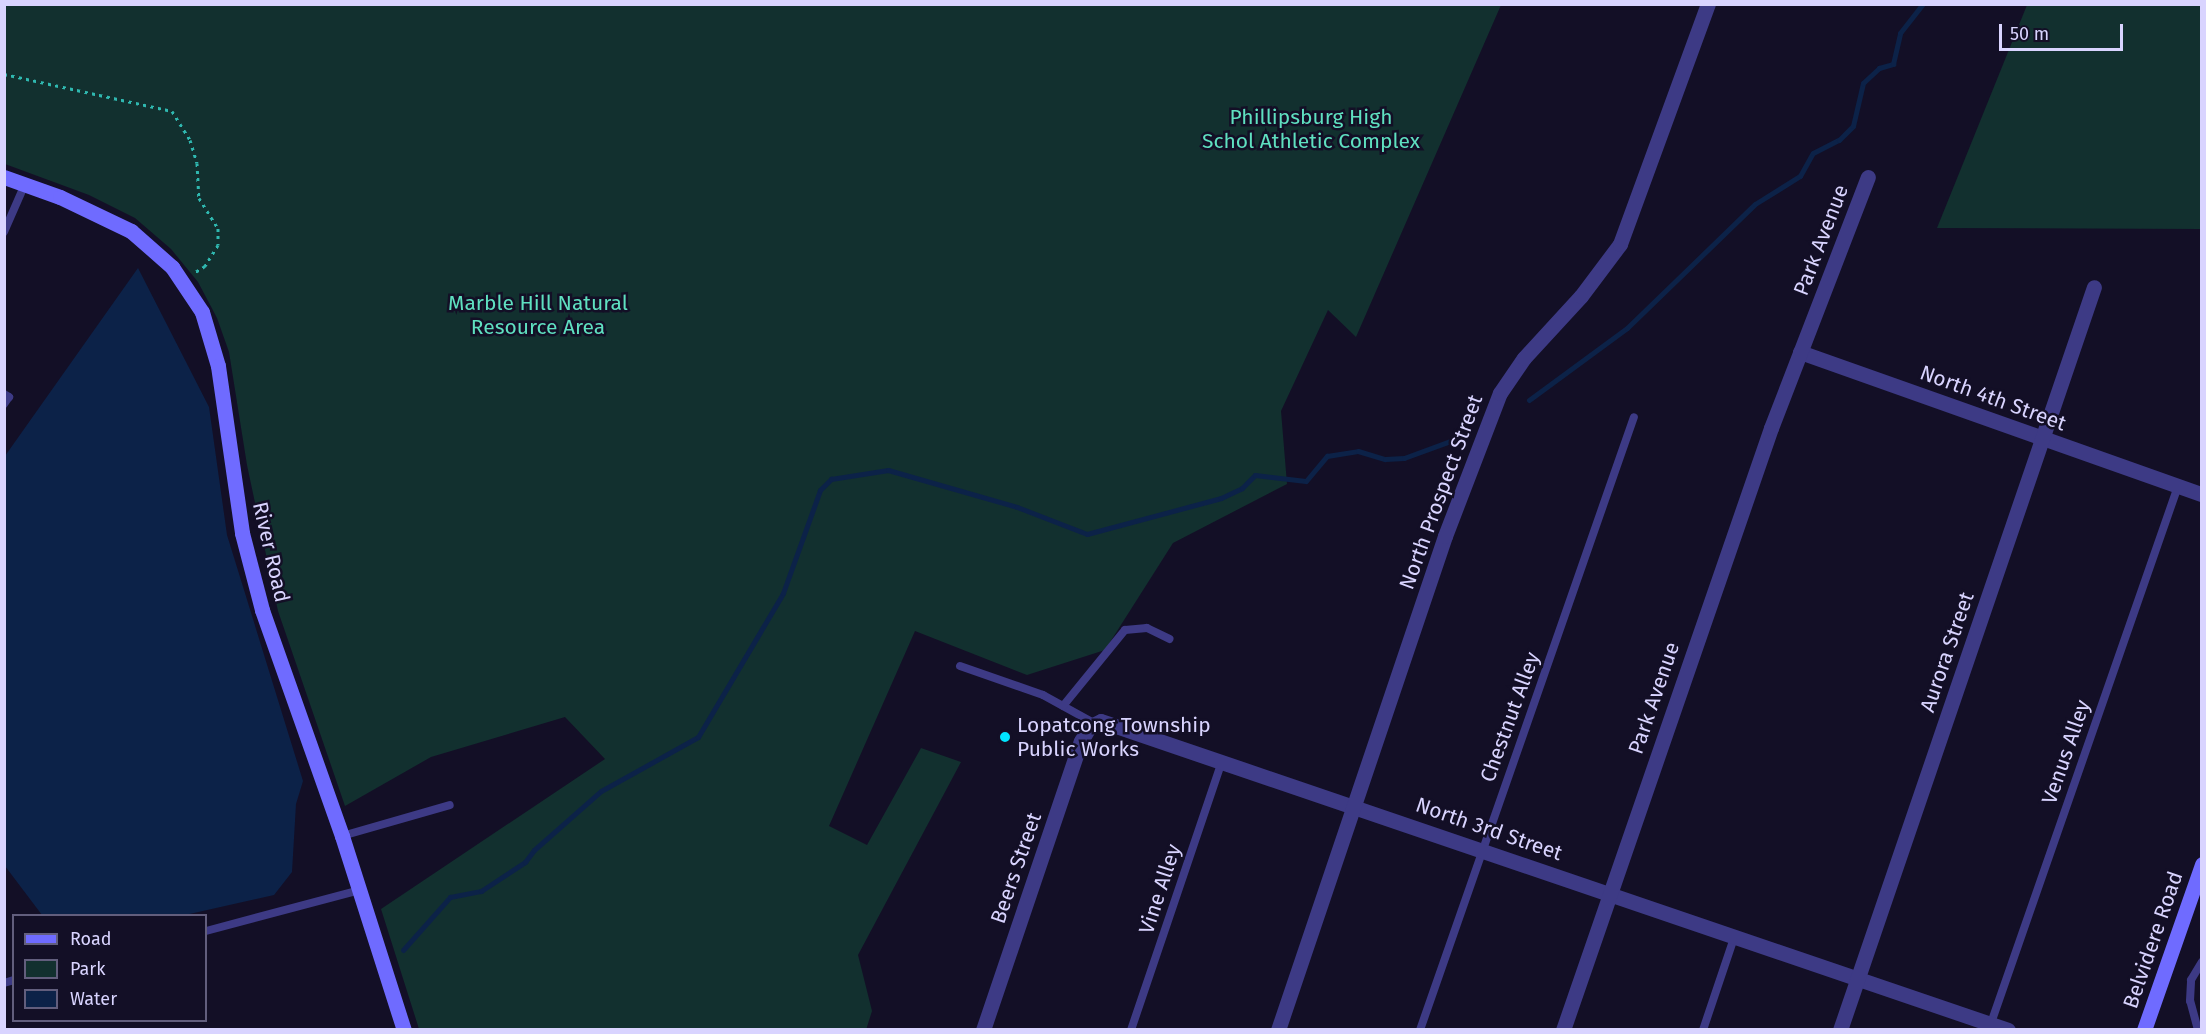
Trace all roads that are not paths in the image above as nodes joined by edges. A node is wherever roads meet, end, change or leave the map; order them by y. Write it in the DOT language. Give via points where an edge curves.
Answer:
graph roads {
  1 [pos="1708,4"];
  2 [pos="4,177"];
  3 [pos="1868,177"];
  4 [pos="25,184"];
  5 [pos="4,232"];
  6 [pos="2094,287"];
  7 [pos="1800,352"];
  8 [pos="4,394"];
  9 [pos="4,404"];
  10 [pos="1634,417"];
  11 [pos="2043,438"];
  12 [pos="2178,486"];
  13 [pos="2202,494"];
  14 [pos="1170,639"];
  15 [pos="960,666"];
  16 [pos="1063,706"];
  17 [pos="1094,723"];
  18 [pos="1222,760"];
  19 [pos="450,805"];
  20 [pos="1355,806"];
  21 [pos="342,836"];
  22 [pos="1480,848"];
  23 [pos="2202,864"];
  24 [pos="360,890"];
  25 [pos="1610,892"];
  26 [pos="207,931"];
  27 [pos="1735,936"];
  28 [pos="2202,962"];
  29 [pos="1858,977"];
  30 [pos="1990,1026"];
  31 [pos="404,1029"];
  32 [pos="983,1029"];
  33 [pos="1131,1029"];
  34 [pos="1278,1029"];
  35 [pos="1420,1029"];
  36 [pos="1563,1029"];
  37 [pos="1703,1029"];
  38 [pos="1840,1029"];
  39 [pos="2008,1029"];
  40 [pos="2144,1029"];
  41 [pos="2198,1029"];
  1 -- 20 [label="street, North Prospect Street" via="1620,244 1581,296 1524,358 1500,393 1445,536"];
  2 -- 4 [label="street, River Road"];
  3 -- 7 [label="street, Park Avenue"];
  4 -- 5 [label="lane"];
  4 -- 21 [label="street, River Road" via="130,231 151,246 183,282 202,312 218,366 242,533 262,610"];
  6 -- 11 [label="street, Aurora Street"];
  7 -- 11 [label="street, North 4th Street"];
  7 -- 25 [label="street, Park Avenue"];
  8 -- 9 [label="lane" via="9,397"];
  10 -- 22 [label="lane, Chestnut Alley" via="1601,502 1566,619"];
  11 -- 12 [label="street, North 4th Street"];
  11 -- 29 [label="street, Aurora Street"];
  12 -- 13 [label="street, North 4th Street"];
  12 -- 30 [label="lane, Venus Alley"];
  14 -- 16 [label="lane" via="1147,628 1125,630"];
  15 -- 16 [label="lane, North 3rd Street" via="1043,695"];
  16 -- 17 [label="lane, North 3rd Street"];
  17 -- 18 [label="street, North 3rd Street" via="1108,721"];
  17 -- 32 [label="street, Beers Street" via="1081,741"];
  18 -- 20 [label="street, North 3rd Street"];
  18 -- 33 [label="lane, Vine Alley"];
  19 -- 21 [label="lane"];
  20 -- 22 [label="street, North 3rd Street"];
  20 -- 34 [label="street, North Prospect Street"];
  21 -- 24 [label="street, River Road"];
  22 -- 25 [label="street, North 3rd Street"];
  22 -- 35 [label="lane, Chestnut Alley"];
  23 -- 40 [label="street, Belvidere Road"];
  24 -- 26 [label="lane"];
  24 -- 31 [label="street, River Road"];
  25 -- 27 [label="street, North 3rd Street"];
  25 -- 36 [label="street, Park Avenue"];
  27 -- 29 [label="street, North 3rd Street"];
  27 -- 37 [label="lane"];
  28 -- 41 [label="lane" via="2191,980 2190,1001"];
  29 -- 30 [label="street, North 3rd Street"];
  29 -- 38 [label="street, Aurora Street"];
  30 -- 39 [label="street, North 3rd Street"];
}
